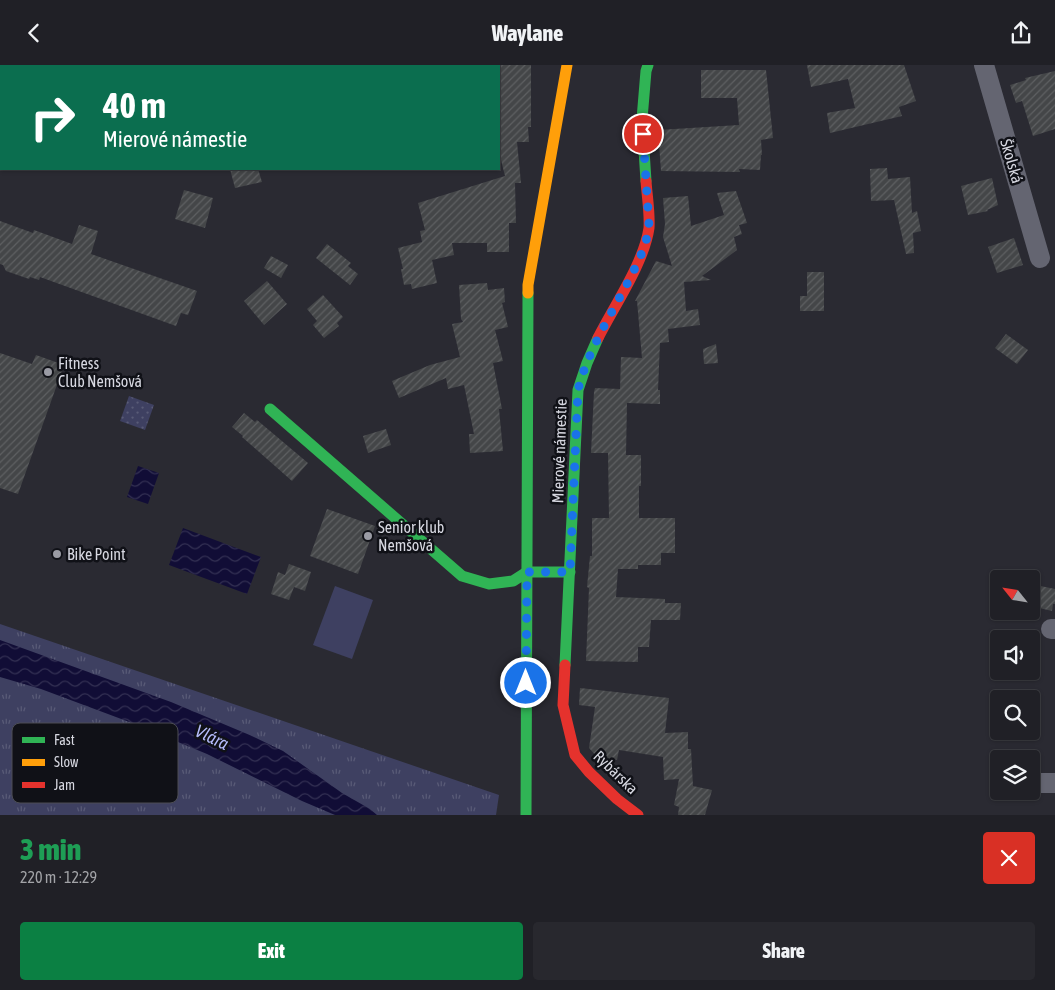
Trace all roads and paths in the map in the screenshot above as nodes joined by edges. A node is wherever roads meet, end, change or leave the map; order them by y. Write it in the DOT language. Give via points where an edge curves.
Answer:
graph roads {
  1 [pos="567,65"];
  2 [pos="648,65"];
  3 [pos="984,65"];
  4 [pos="1040,257"];
  5 [pos="270,409"];
  6 [pos="527,572"];
  7 [pos="570,572"];
  8 [pos="526,815"];
  9 [pos="638,815"];
  1 -- 6 [label="street, Mierové námestie" via="528,285"];
  2 -- 7 [label="street, Mierové námestie" via="642,119 648,236 595,345 578,390"];
  3 -- 4 [label="street, Školská"];
  5 -- 6 [label="street" via="462,577 489,584 513,581"];
  6 -- 7 [label="street"];
  6 -- 8 [label="street, Mierové námestie"];
  7 -- 9 [label="street, Rybárska" via="563,705 575,755 617,799"];
}
